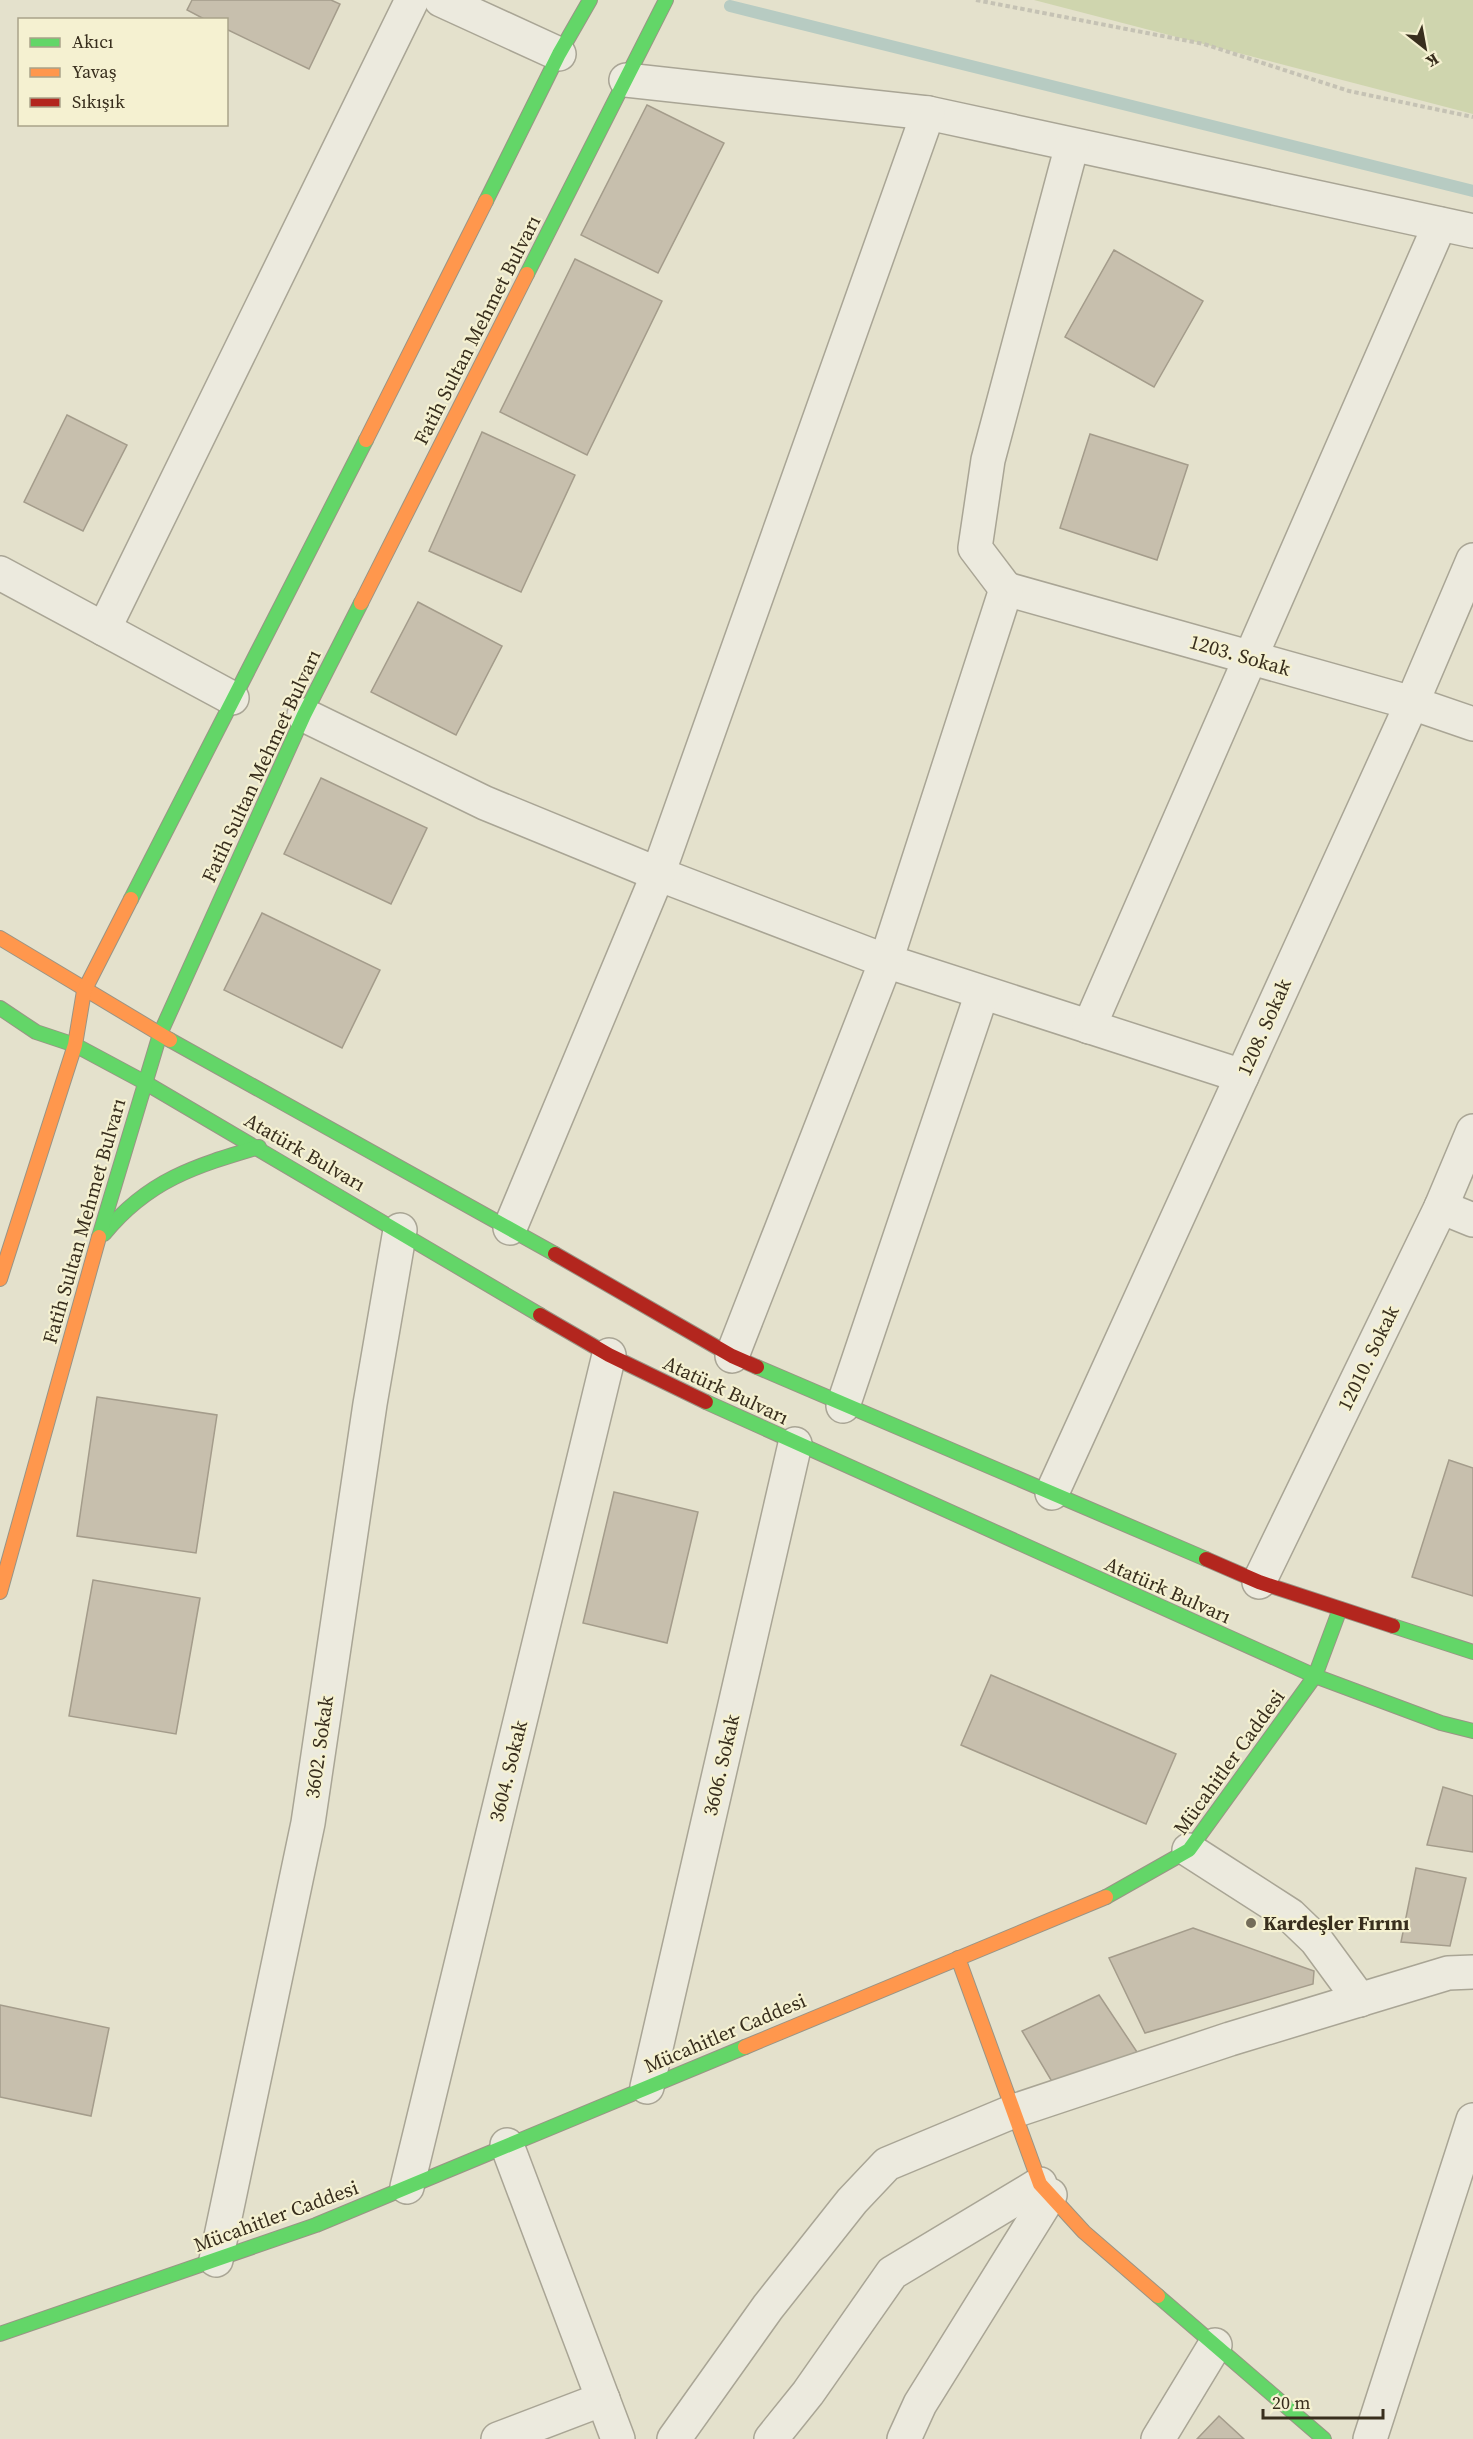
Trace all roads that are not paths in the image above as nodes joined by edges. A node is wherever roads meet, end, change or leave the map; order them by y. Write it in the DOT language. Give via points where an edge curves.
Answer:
graph roads {
  1 [pos="412,0"];
  2 [pos="441,0"];
  3 [pos="590,0"];
  4 [pos="666,0"];
  5 [pos="559,54"];
  6 [pos="626,80"];
  7 [pos="928,113"];
  8 [pos="1072,145"];
  9 [pos="1440,224"];
  10 [pos="1473,231"];
  11 [pos="1473,560"];
  12 [pos="0,573"];
  13 [pos="1006,589"];
  14 [pos="104,629"];
  15 [pos="1250,657"];
  16 [pos="232,698"];
  17 [pos="1412,703"];
  18 [pos="304,715"];
  19 [pos="1473,724"];
  20 [pos="658,874"];
  21 [pos="0,938"];
  22 [pos="886,961"];
  23 [pos="84,990"];
  24 [pos="982,993"];
  25 [pos="0,1008"];
  26 [pos="1089,1027"];
  27 [pos="160,1034"];
  28 [pos="75,1046"];
  29 [pos="1242,1077"];
  30 [pos="144,1082"];
  31 [pos="1473,1131"];
  32 [pos="259,1147"];
  33 [pos="1442,1207"];
  34 [pos="1473,1220"];
  35 [pos="510,1228"];
  36 [pos="400,1230"];
  37 [pos="97,1243"];
  38 [pos="0,1279"];
  39 [pos="609,1355"];
  40 [pos="732,1356"];
  41 [pos="843,1406"];
  42 [pos="795,1444"];
  43 [pos="1052,1493"];
  44 [pos="1259,1582"];
  45 [pos="0,1592"];
  46 [pos="1340,1609"];
  47 [pos="1473,1652"];
  48 [pos="1315,1676"];
  49 [pos="1473,1731"];
  50 [pos="1189,1850"];
  51 [pos="958,1958"];
  52 [pos="1473,1972"];
  53 [pos="1360,2000"];
  54 [pos="647,2087"];
  55 [pos="1014,2111"];
  56 [pos="1473,2120"];
  57 [pos="507,2145"];
  58 [pos="407,2187"];
  59 [pos="1045,2189"];
  60 [pos="216,2260"];
  61 [pos="0,2334"];
  62 [pos="1215,2345"];
  63 [pos="603,2399"];
  64 [pos="498,2439"];
  65 [pos="618,2439"];
  66 [pos="674,2439"];
  67 [pos="771,2439"];
  68 [pos="904,2439"];
  69 [pos="1158,2439"];
  70 [pos="1324,2439"];
  71 [pos="1370,2439"];
  1 -- 14 [label="street"];
  2 -- 5 [label="street"];
  3 -- 5 [label="street"];
  4 -- 6 [label="street, Fatih Sultan Mehmet Bulvarı"];
  5 -- 16 [label="street"];
  6 -- 7 [label="street"];
  6 -- 18 [label="street, Fatih Sultan Mehmet Bulvarı"];
  7 -- 8 [label="street"];
  7 -- 20 [label="street"];
  8 -- 9 [label="street"];
  8 -- 13 [label="street" via="988,460 975,548"];
  9 -- 10 [label="street"];
  9 -- 15 [label="street"];
  11 -- 17 [label="street, 1208. Sokak"];
  12 -- 14 [label="street"];
  13 -- 15 [label="street, 1203. Sokak"];
  13 -- 22 [label="street"];
  14 -- 16 [label="street"];
  15 -- 17 [label="street, 1203. Sokak"];
  15 -- 26 [label="street"];
  16 -- 23 [label="street"];
  17 -- 19 [label="street, 1203. Sokak"];
  17 -- 29 [label="street, 1208. Sokak"];
  18 -- 20 [label="street" via="485,803"];
  18 -- 27 [label="street, Fatih Sultan Mehmet Bulvarı"];
  20 -- 22 [label="street"];
  20 -- 35 [label="street"];
  21 -- 23 [label="street, Atatürk Bulvarı"];
  22 -- 24 [label="street"];
  22 -- 40 [label="street"];
  23 -- 27 [label="street, Atatürk Bulvarı"];
  23 -- 28 [label="street"];
  24 -- 26 [label="street"];
  24 -- 41 [label="street"];
  25 -- 28 [label="street, Atatürk Bulvarı" via="36,1032"];
  26 -- 29 [label="street"];
  27 -- 30 [label="street, Fatih Sultan Mehmet Bulvarı"];
  27 -- 35 [label="street, Atatürk Bulvarı"];
  28 -- 30 [label="street, Atatürk Bulvarı"];
  28 -- 38 [label="street"];
  29 -- 43 [label="street, 1208. Sokak"];
  30 -- 32 [label="street, Atatürk Bulvarı"];
  30 -- 37 [label="street, Fatih Sultan Mehmet Bulvarı"];
  31 -- 33 [label="street, 12010. Sokak"];
  32 -- 36 [label="street, Atatürk Bulvarı"];
  32 -- 37 [label="street" via="185,1170 140,1194"];
  33 -- 34 [label="street"];
  33 -- 44 [label="street, 12010. Sokak"];
  35 -- 40 [label="street, Atatürk Bulvarı"];
  36 -- 39 [label="street, Atatürk Bulvarı"];
  36 -- 60 [label="street, 3602. Sokak" via="308,1823"];
  37 -- 45 [label="street, Fatih Sultan Mehmet Bulvarı"];
  39 -- 42 [label="street, Atatürk Bulvarı"];
  39 -- 58 [label="street, 3604. Sokak"];
  40 -- 41 [label="street, Atatürk Bulvarı"];
  41 -- 43 [label="street, Atatürk Bulvarı"];
  42 -- 48 [label="street, Atatürk Bulvarı"];
  42 -- 54 [label="street, 3606. Sokak"];
  43 -- 44 [label="street, Atatürk Bulvarı"];
  44 -- 46 [label="street, Atatürk Bulvarı"];
  46 -- 47 [label="street, Atatürk Bulvarı"];
  46 -- 48 [label="street, Mücahitler Caddesi"];
  48 -- 49 [label="street, Atatürk Bulvarı" via="1441,1724"];
  48 -- 50 [label="street, Mücahitler Caddesi"];
  50 -- 51 [label="street, Mücahitler Caddesi" via="1119,1891"];
  50 -- 53 [label="street" via="1290,1915 1316,1940"];
  51 -- 54 [label="street, Mücahitler Caddesi"];
  51 -- 55 [label="street"];
  52 -- 53 [label="street" via="1448,1973"];
  53 -- 55 [label="street"];
  54 -- 57 [label="street, Mücahitler Caddesi"];
  55 -- 59 [label="street"];
  55 -- 66 [label="street" via="887,2164 852,2201 768,2307"];
  56 -- 71 [label="street"];
  57 -- 58 [label="street, Mücahitler Caddesi"];
  57 -- 63 [label="street"];
  58 -- 60 [label="street, Mücahitler Caddesi" via="316,2225"];
  59 -- 62 [label="street" via="1084,2232"];
  59 -- 67 [label="street" via="892,2273"];
  59 -- 68 [label="street" via="920,2404"];
  60 -- 61 [label="street, Mücahitler Caddesi"];
  62 -- 69 [label="street"];
  62 -- 70 [label="street"];
  63 -- 64 [label="street"];
  63 -- 65 [label="street"];
}
